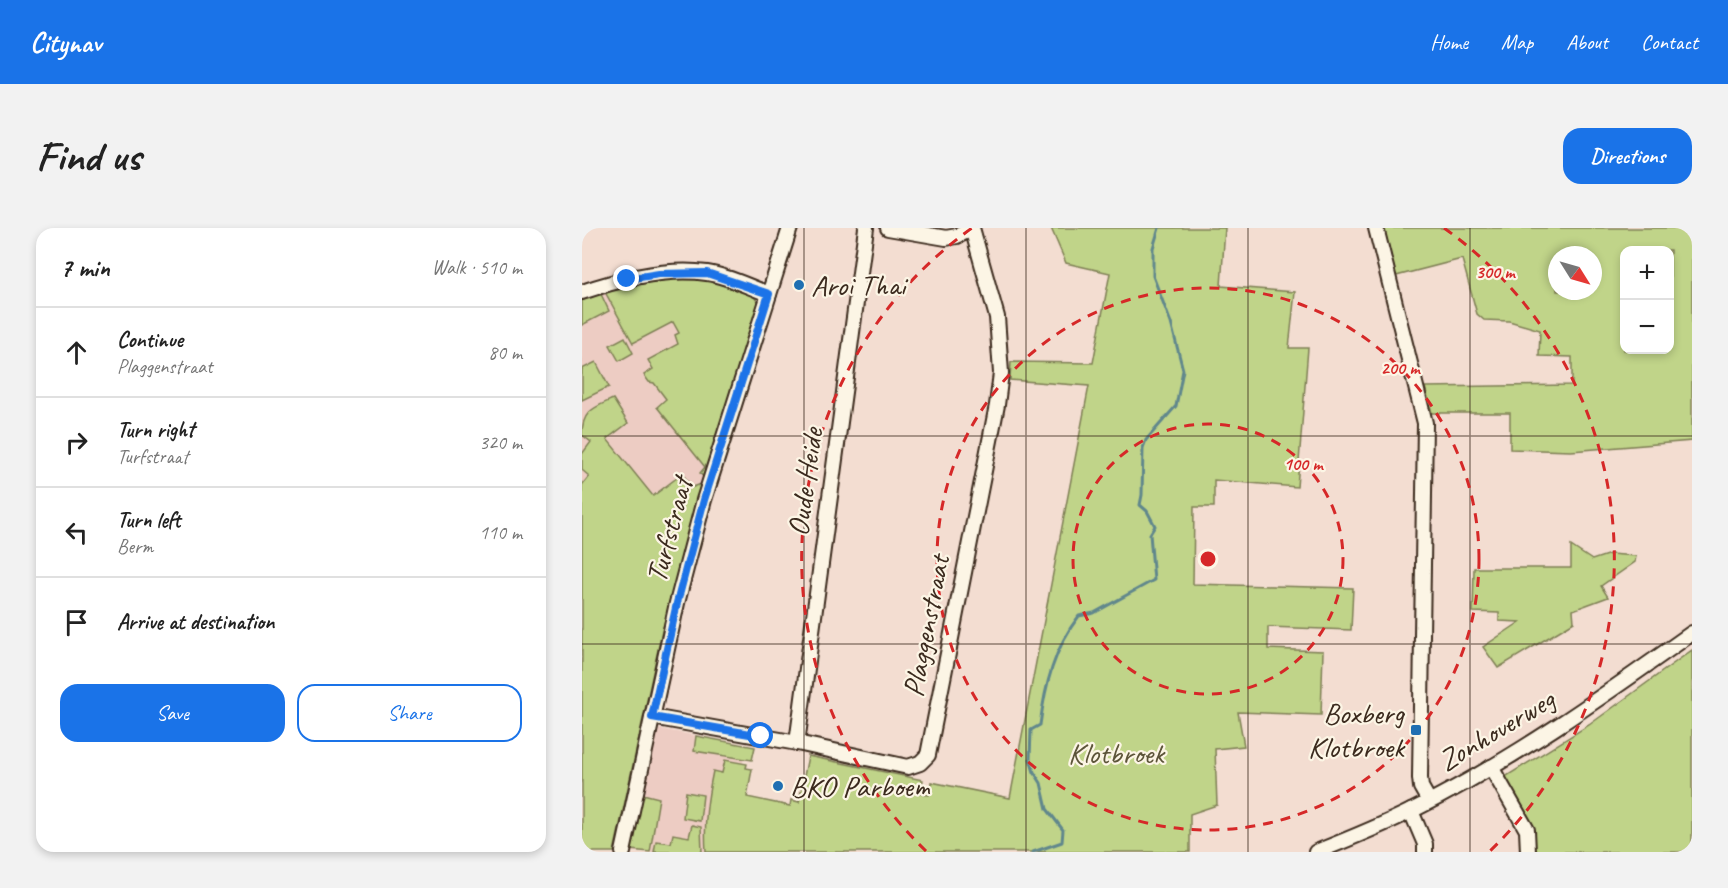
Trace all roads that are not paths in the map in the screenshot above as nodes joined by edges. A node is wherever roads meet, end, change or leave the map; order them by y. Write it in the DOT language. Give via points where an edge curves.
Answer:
graph roads {
  1 [pos="790,228"];
  2 [pos="866,228"];
  3 [pos="888,228"];
  4 [pos="1376,228"];
  5 [pos="972,229"];
  6 [pos="582,292"];
  7 [pos="769,294"];
  8 [pos="1692,633"];
  9 [pos="652,717"];
  10 [pos="797,743"];
  11 [pos="1491,767"];
  12 [pos="1429,801"];
  13 [pos="1411,811"];
  14 [pos="623,852"];
  15 [pos="1316,852"];
  16 [pos="1425,852"];
  17 [pos="1528,852"];
  1 -- 7 [label="street, Turfstraat"];
  2 -- 10 [label="street, Oude Heide"];
  3 -- 5 [label="street" via="946,238"];
  4 -- 12 [label="street" via="1425,423 1420,778"];
  5 -- 10 [label="street, Plaggenstraat" via="997,317 1001,373 928,755 920,764 909,767"];
  6 -- 7 [label="street" via="627,279 692,272 718,276"];
  7 -- 9 [label="street, Turfstraat" via="704,500"];
  8 -- 11 [label="street, Zonhoverweg" via="1576,714"];
  9 -- 10 [label="street, Plaggenstraat"];
  9 -- 14 [label="street, Turfstraat"];
  11 -- 12 [label="street, Zonhoverweg"];
  11 -- 17 [label="street" via="1527,830"];
  12 -- 13 [label="street, Zonhoverweg"];
  13 -- 15 [label="street, Zonhoverweg"];
  13 -- 16 [label="street"];
}
